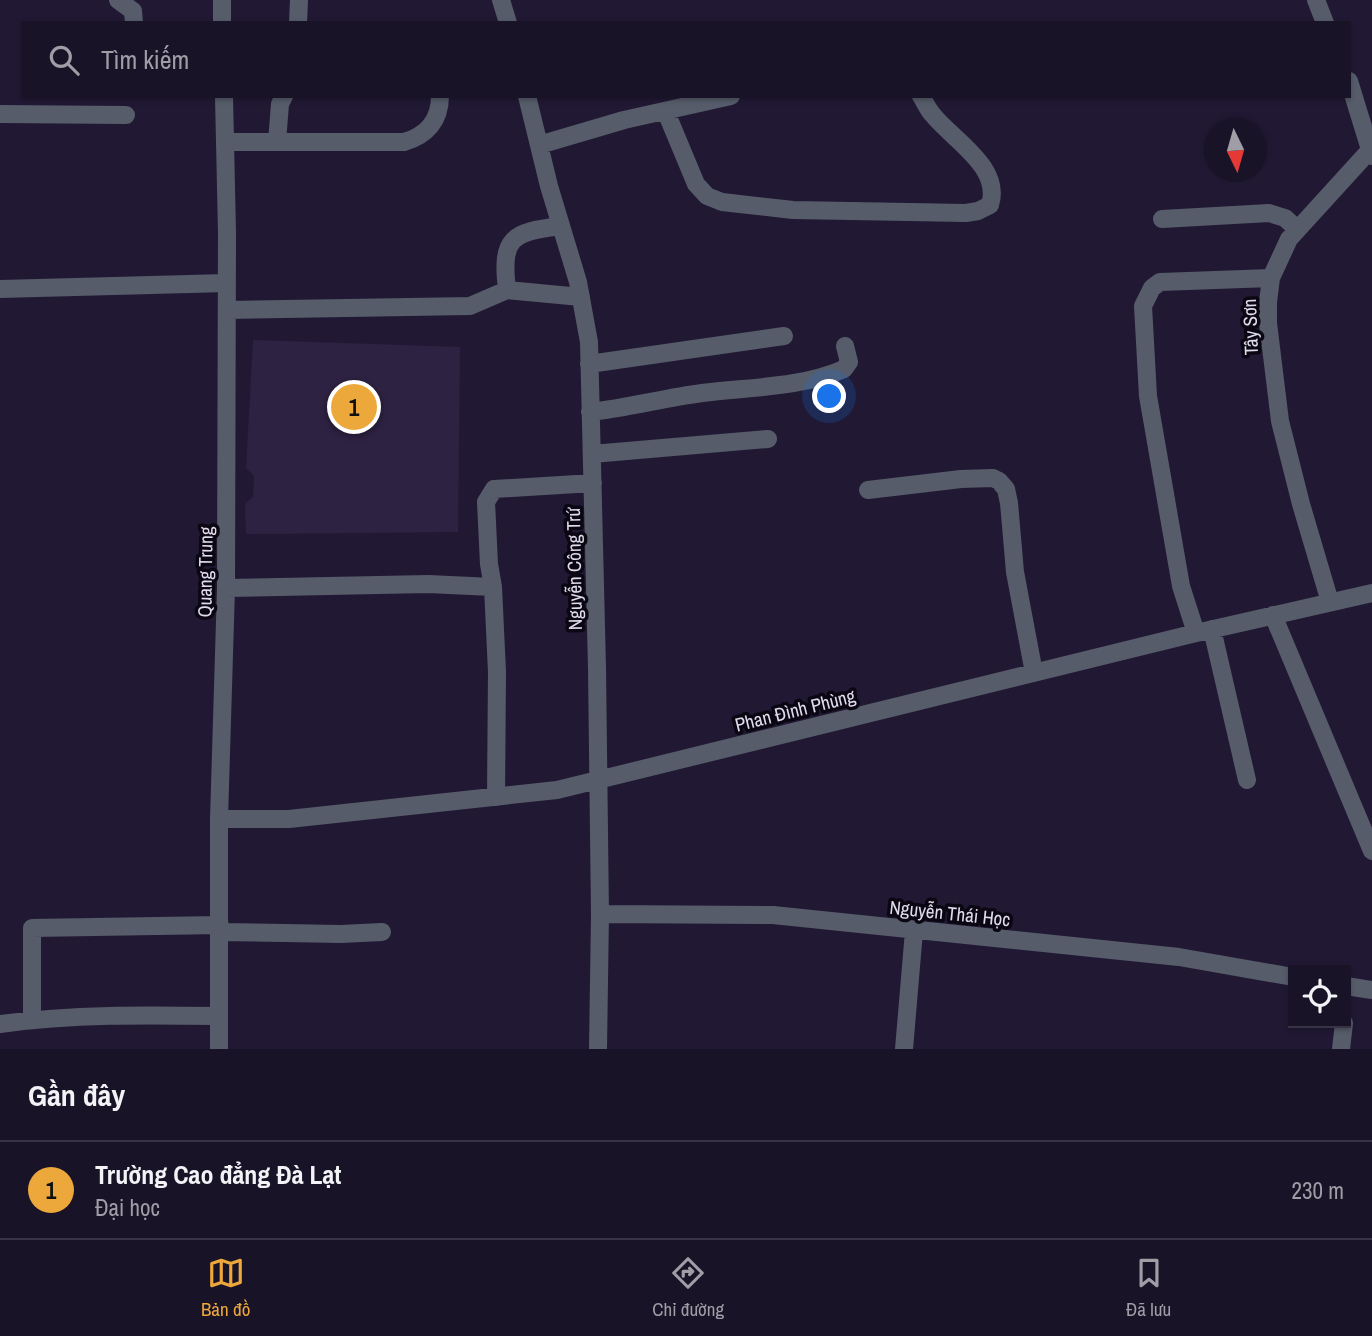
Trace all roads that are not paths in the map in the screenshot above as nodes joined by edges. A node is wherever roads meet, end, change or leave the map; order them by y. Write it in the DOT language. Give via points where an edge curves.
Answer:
graph roads {
  1 [pos="118,0"];
  2 [pos="222,0"];
  3 [pos="299,0"];
  4 [pos="501,0"];
  5 [pos="1316,0"];
  6 [pos="134,21"];
  7 [pos="222,21"];
  8 [pos="298,21"];
  9 [pos="507,21"];
  10 [pos="1324,21"];
  11 [pos="1351,87"];
  12 [pos="224,98"];
  13 [pos="283,98"];
  14 [pos="440,98"];
  15 [pos="527,98"];
  16 [pos="722,98"];
  17 [pos="922,98"];
  18 [pos="666,111"];
  19 [pos="0,114"];
  20 [pos="126,115"];
  21 [pos="225,142"];
  22 [pos="277,142"];
  23 [pos="1370,143"];
  24 [pos="539,145"];
  25 [pos="1162,219"];
  26 [pos="561,226"];
  27 [pos="1297,229"];
  28 [pos="1271,278"];
  29 [pos="227,283"];
  30 [pos="0,289"];
  31 [pos="506,290"];
  32 [pos="581,298"];
  33 [pos="227,310"];
  34 [pos="784,336"];
  35 [pos="845,346"];
  36 [pos="589,364"];
  37 [pos="590,412"];
  38 [pos="768,439"];
  39 [pos="592,454"];
  40 [pos="593,483"];
  41 [pos="868,490"];
  42 [pos="493,587"];
  43 [pos="226,588"];
  44 [pos="1372,593"];
  45 [pos="1330,602"];
  46 [pos="1273,615"];
  47 [pos="1204,631"];
  48 [pos="1034,673"];
  49 [pos="599,780"];
  50 [pos="1247,780"];
  51 [pos="496,797"];
  52 [pos="219,820"];
  53 [pos="1372,851"];
  54 [pos="600,914"];
  55 [pos="220,928"];
  56 [pos="914,931"];
  57 [pos="382,932"];
  58 [pos="1288,976"];
  59 [pos="1351,990"];
  60 [pos="1372,990"];
  61 [pos="219,1016"];
  62 [pos="32,1020"];
  63 [pos="0,1024"];
  64 [pos="1343,1028"];
  65 [pos="219,1049"];
  66 [pos="598,1049"];
  67 [pos="904,1049"];
  68 [pos="1341,1049"];
  1 -- 6 [label="street" via="133,11"];
  2 -- 7 [label="street"];
  3 -- 8 [label="street"];
  4 -- 9 [label="street"];
  5 -- 10 [label="street"];
  11 -- 23 [label="street, Tây Sơn"];
  12 -- 21 [label="street, Quang Trung"];
  13 -- 22 [label="street"];
  14 -- 22 [label="street" via="432,125 419,138 404,142"];
  15 -- 24 [label="street, Nguyễn Công Trứ"];
  16 -- 18 [label="street"];
  17 -- 18 [label="street" via="933,116 986,171 993,196 990,205 966,213 793,210 722,202 695,184"];
  18 -- 24 [label="street"];
  19 -- 20 [label="street"];
  21 -- 22 [label="street"];
  21 -- 29 [label="street, Quang Trung"];
  23 -- 27 [label="street, Tây Sơn" via="1351,173"];
  24 -- 26 [label="street, Nguyễn Công Trứ"];
  25 -- 27 [label="street" via="1269,213 1286,218"];
  26 -- 31 [label="street" via="531,230 506,248"];
  26 -- 32 [label="street, Nguyễn Công Trứ"];
  27 -- 28 [label="street, Tây Sơn"];
  28 -- 45 [label="street, Tây Sơn" via="1268,323 1280,421"];
  28 -- 47 [label="street" via="1160,282 1143,306 1148,396 1181,586"];
  29 -- 30 [label="street"];
  29 -- 33 [label="street, Quang Trung"];
  31 -- 32 [label="street"];
  31 -- 33 [label="street" via="470,306"];
  32 -- 36 [label="street, Nguyễn Công Trứ"];
  33 -- 43 [label="street, Quang Trung"];
  34 -- 36 [label="street"];
  35 -- 37 [label="street" via="849,362 844,369 804,382"];
  36 -- 37 [label="street, Nguyễn Công Trứ"];
  37 -- 39 [label="street, Nguyễn Công Trứ"];
  38 -- 39 [label="street"];
  39 -- 40 [label="street, Nguyễn Công Trứ"];
  40 -- 42 [label="street" via="495,489 486,502"];
  40 -- 49 [label="street, Nguyễn Công Trứ"];
  41 -- 48 [label="street" via="961,479 999,481 1009,503 1015,572"];
  42 -- 43 [label="street"];
  42 -- 51 [label="street"];
  43 -- 52 [label="street, Quang Trung"];
  44 -- 45 [label="street, Phan Đình Phùng"];
  45 -- 46 [label="street, Phan Đình Phùng"];
  46 -- 47 [label="street, Phan Đình Phùng"];
  46 -- 53 [label="street"];
  47 -- 48 [label="street, Phan Đình Phùng"];
  47 -- 50 [label="street"];
  48 -- 49 [label="street, Phan Đình Phùng"];
  49 -- 51 [label="street, Phan Đình Phùng"];
  49 -- 54 [label="street, Nguyễn Công Trứ"];
  51 -- 52 [label="street, Phan Đình Phùng" via="289,819"];
  52 -- 55 [label="street, Quang Trung"];
  54 -- 56 [label="street, Nguyễn Thái Học" via="773,915"];
  54 -- 66 [label="street, Nguyễn Công Trứ"];
  55 -- 57 [label="street"];
  55 -- 61 [label="street, Quang Trung"];
  55 -- 62 [label="street" via="32,928"];
  56 -- 58 [label="street, Nguyễn Thái Học" via="1179,957"];
  56 -- 67 [label="street"];
  59 -- 60 [label="street"];
  61 -- 62 [label="street"];
  61 -- 65 [label="street, Quang Trung"];
  62 -- 63 [label="street"];
  64 -- 68 [label="street"];
}
